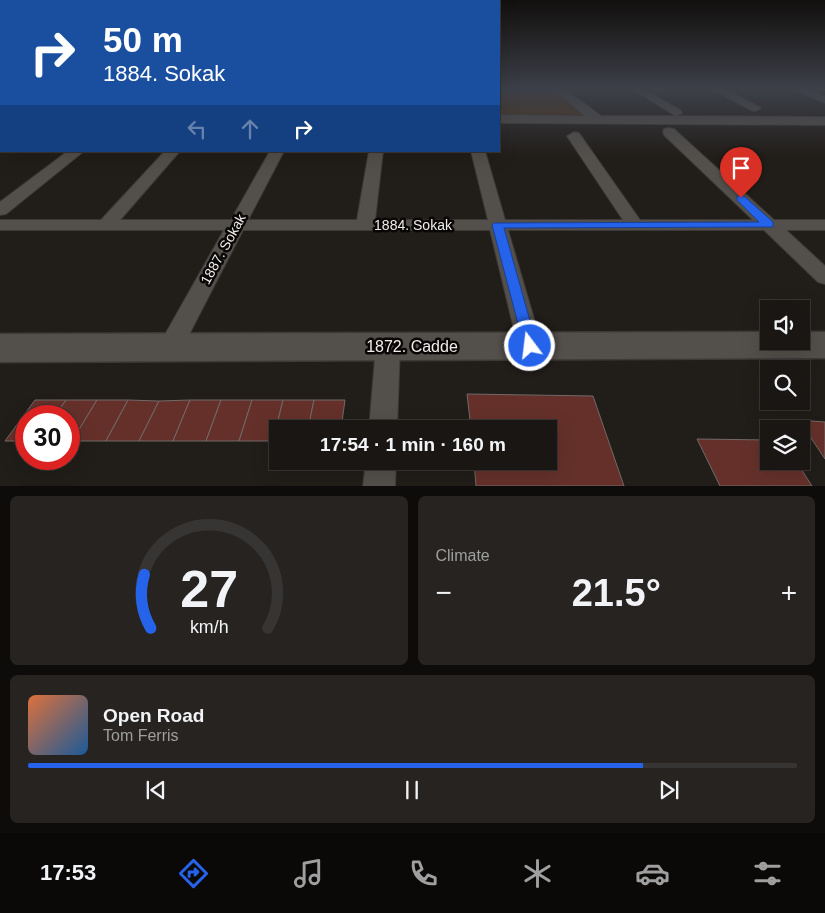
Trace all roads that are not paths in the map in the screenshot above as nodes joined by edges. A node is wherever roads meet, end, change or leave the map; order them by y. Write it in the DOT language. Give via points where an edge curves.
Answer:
graph roads {
  1 [pos="587,112"];
  2 [pos="500,119"];
  3 [pos="597,119"];
  4 [pos="825,121"];
  5 [pos="669,132"];
  6 [pos="574,136"];
  7 [pos="75,152"];
  8 [pos="172,152"];
  9 [pos="276,152"];
  10 [pos="376,152"];
  11 [pos="478,152"];
  12 [pos="0,210"];
  13 [pos="0,225"];
  14 [pos="106,225"];
  15 [pos="236,225"];
  16 [pos="365,225"];
  17 [pos="498,225"];
  18 [pos="635,225"];
  19 [pos="769,225"];
  20 [pos="825,225"];
  21 [pos="825,277"];
  22 [pos="825,345"];
  23 [pos="388,346"];
  24 [pos="530,346"];
  25 [pos="170,347"];
  26 [pos="0,348"];
  27 [pos="384,420"];
  28 [pos="380,470"];
  29 [pos="379,486"];
  1 -- 3 [label="street"];
  2 -- 3 [label="street"];
  3 -- 4 [label="street"];
  5 -- 19 [label="street"];
  6 -- 18 [label="street"];
  7 -- 12 [label="street"];
  8 -- 14 [label="street"];
  9 -- 15 [label="street, 1887. Sokak"];
  10 -- 16 [label="street"];
  11 -- 17 [label="street"];
  13 -- 14 [label="street, 1884. Sokak"];
  14 -- 15 [label="street, 1884. Sokak"];
  15 -- 16 [label="street, 1884. Sokak"];
  15 -- 25 [label="street, 1887. Sokak"];
  16 -- 17 [label="street, 1884. Sokak"];
  17 -- 18 [label="street, 1884. Sokak"];
  17 -- 24 [label="street"];
  18 -- 19 [label="street, 1884. Sokak"];
  19 -- 20 [label="street, 1884. Sokak"];
  19 -- 21 [label="street"];
  22 -- 24 [label="street, 1872. Cadde"];
  23 -- 24 [label="street, 1872. Cadde"];
  23 -- 25 [label="street, 1872. Cadde"];
  23 -- 27 [label="street"];
  25 -- 26 [label="street, 1872. Cadde"];
  28 -- 29 [label="street"];
}
